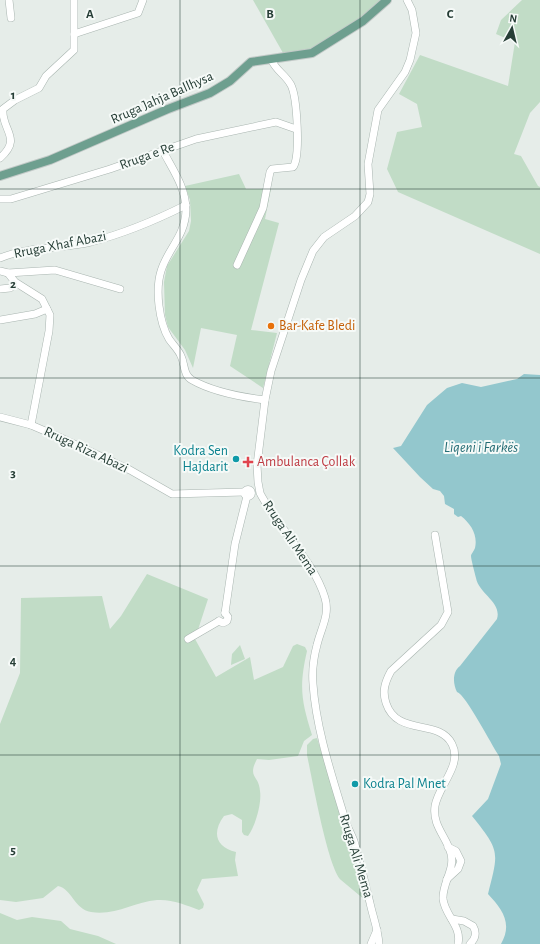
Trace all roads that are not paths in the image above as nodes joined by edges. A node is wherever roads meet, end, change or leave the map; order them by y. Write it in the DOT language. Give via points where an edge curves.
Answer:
graph roads {
  1 [pos="9,0"];
  2 [pos="74,0"];
  3 [pos="143,0"];
  4 [pos="386,0"];
  5 [pos="407,0"];
  6 [pos="11,18"];
  7 [pos="74,34"];
  8 [pos="271,59"];
  9 [pos="296,129"];
  10 [pos="163,151"];
  11 [pos="0,158"];
  12 [pos="0,176"];
  13 [pos="0,199"];
  14 [pos="186,205"];
  15 [pos="0,258"];
  16 [pos="237,265"];
  17 [pos="0,271"];
  18 [pos="8,273"];
  19 [pos="10,288"];
  20 [pos="0,289"];
  21 [pos="120,289"];
  22 [pos="48,309"];
  23 [pos="0,320"];
  24 [pos="265,400"];
  25 [pos="0,417"];
  26 [pos="31,425"];
  27 [pos="259,488"];
  28 [pos="247,493"];
  29 [pos="435,536"];
  30 [pos="188,639"];
  31 [pos="452,919"];
  32 [pos="377,930"];
  33 [pos="371,944"];
  34 [pos="379,944"];
  35 [pos="458,944"];
  36 [pos="470,944"];
  1 -- 6 [label="street"];
  2 -- 7 [label="street"];
  3 -- 7 [label="street" via="138,13"];
  4 -- 8 [label="main road, Rruga Jahja Ballhysa" via="363,20 315,52"];
  5 -- 24 [label="street, Rruga Ali Mema" via="412,10 416,33 405,72 378,110 368,164 368,202 355,216 324,237 313,252 278,348"];
  7 -- 11 [label="street" via="74,50 46,76 39,88 3,109 11,144"];
  8 -- 9 [label="street" via="274,67 292,87 296,107"];
  8 -- 12 [label="main road, Rruga Jahja Ballhysa" via="246,65 230,81 205,96 168,109 50,160"];
  9 -- 10 [label="street, Rruga e Re" via="276,122 196,139"];
  9 -- 16 [label="street" via="297,155 294,166 271,170 263,208"];
  10 -- 13 [label="street, Rruga e Re" via="11,199"];
  10 -- 14 [label="street" via="180,183"];
  14 -- 15 [label="street, Rruga Xhaf Abazi" via="90,242 18,251"];
  14 -- 24 [label="street" via="183,229 165,261 160,277 160,318 164,328 182,357 186,373 192,380 230,394"];
  17 -- 18 [label="street"];
  18 -- 21 [label="street" via="56,270"];
  18 -- 22 [label="street" via="15,282 42,299"];
  19 -- 20 [label="street"];
  22 -- 23 [label="street"];
  22 -- 26 [label="street, Rruga Riza Abazi" via="50,331"];
  24 -- 27 [label="street, Rruga Ali Mema" via="257,465"];
  25 -- 26 [label="street"];
  26 -- 28 [label="street, Rruga Riza Abazi" via="130,470 172,494"];
  27 -- 28 [label="street, Rruga Riza Abazi"];
  27 -- 32 [label="street, Rruga Ali Mema" via="278,522 318,579 325,600 327,610 317,645 314,673 316,708 344,818 354,840"];
  28 -- 30 [label="street" via="235,544 225,613 227,621 223,624 219,621"];
  29 -- 31 [label="street" via="448,612 441,625 391,671 386,680 384,697 391,713 403,723 442,733 453,745 453,765 435,807 436,823 448,847 456,851 461,861 458,869 447,879 443,898"];
  31 -- 35 [label="street" via="459,933"];
  31 -- 36 [label="street" via="473,926 476,935"];
  32 -- 33 [label="street"];
  32 -- 34 [label="street, Rruga Ali Mema"];
}
